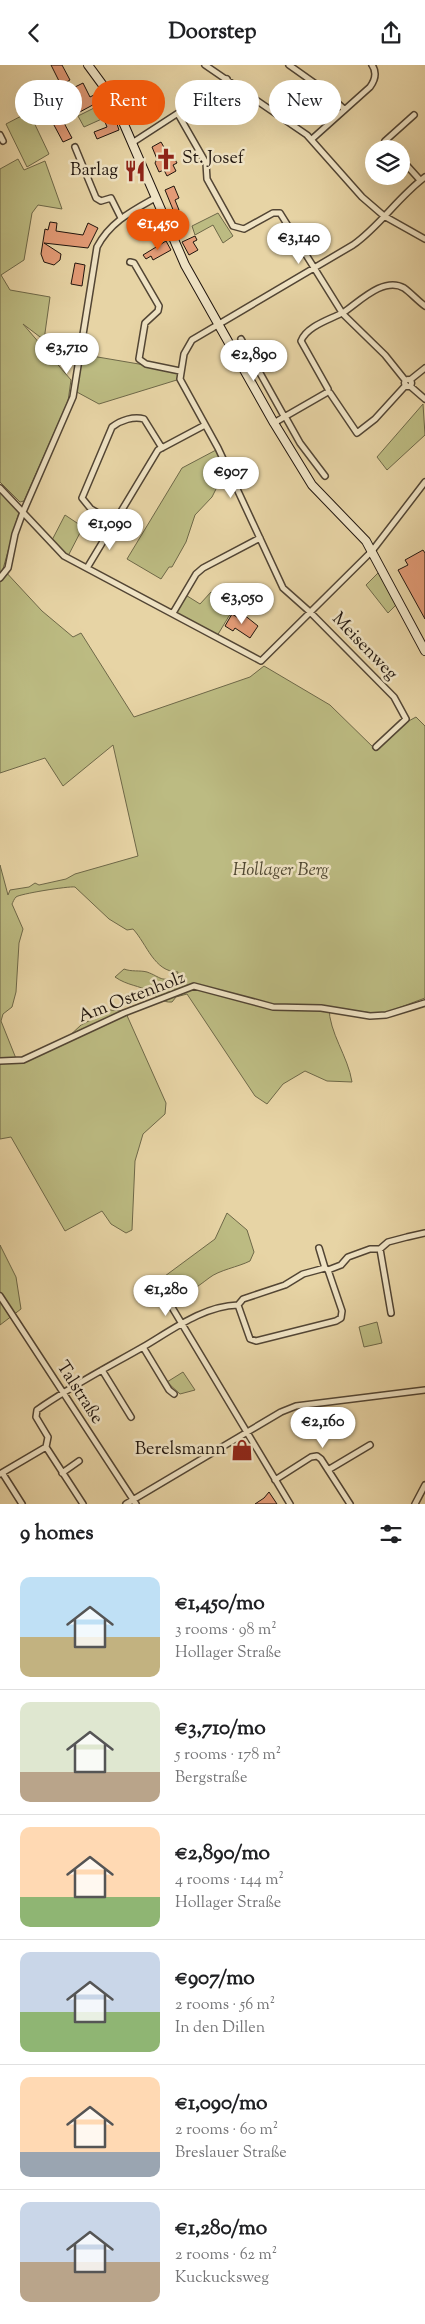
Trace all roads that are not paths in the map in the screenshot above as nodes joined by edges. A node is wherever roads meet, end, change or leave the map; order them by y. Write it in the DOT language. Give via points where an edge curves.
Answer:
graph roads {
  1 [pos="88,65"];
  2 [pos="205,65"];
  3 [pos="288,65"];
  4 [pos="372,65"];
  5 [pos="227,79"];
  6 [pos="344,109"];
  7 [pos="414,115"];
  8 [pos="175,116"];
  9 [pos="184,125"];
  10 [pos="0,135"];
  11 [pos="312,139"];
  12 [pos="386,140"];
  13 [pos="3,141"];
  14 [pos="132,143"];
  15 [pos="75,147"];
  16 [pos="410,167"];
  17 [pos="423,179"];
  18 [pos="155,198"];
  19 [pos="384,215"];
  20 [pos="121,218"];
  21 [pos="425,239"];
  22 [pos="130,262"];
  23 [pos="313,269"];
  24 [pos="425,307"];
  25 [pos="342,313"];
  26 [pos="218,324"];
  27 [pos="241,339"];
  28 [pos="425,368"];
  29 [pos="180,371"];
  30 [pos="408,383"];
  31 [pos="328,392"];
  32 [pos="425,399"];
  33 [pos="285,417"];
  34 [pos="274,423"];
  35 [pos="205,425"];
  36 [pos="162,448"];
  37 [pos="325,476"];
  38 [pos="425,482"];
  39 [pos="0,488"];
  40 [pos="23,512"];
  41 [pos="115,523"];
  42 [pos="260,538"];
  43 [pos="372,551"];
  44 [pos="87,568"];
  45 [pos="0,578"];
  46 [pos="310,612"];
  47 [pos="173,613"];
  48 [pos="425,651"];
  49 [pos="376,747"];
  50 [pos="425,1003"];
  51 [pos="0,1061"];
  52 [pos="425,1233"];
  53 [pos="319,1249"];
  54 [pos="380,1249"];
  55 [pos="327,1269"];
  56 [pos="0,1297"];
  57 [pos="168,1299"];
  58 [pos="238,1305"];
  59 [pos="391,1313"];
  60 [pos="181,1324"];
  61 [pos="143,1347"];
  62 [pos="102,1370"];
  63 [pos="425,1390"];
  64 [pos="62,1393"];
  65 [pos="174,1394"];
  66 [pos="131,1417"];
  67 [pos="246,1433"];
  68 [pos="370,1445"];
  69 [pos="46,1447"];
  70 [pos="79,1461"];
  71 [pos="328,1469"];
  72 [pos="62,1473"];
  73 [pos="1,1474"];
  74 [pos="275,1480"];
  75 [pos="425,1485"];
  76 [pos="134,1502"];
  77 [pos="22,1504"];
  78 [pos="83,1504"];
  79 [pos="126,1504"];
  80 [pos="290,1504"];
  81 [pos="350,1504"];
  82 [pos="415,1504"];
  1 -- 14 [label="main road" via="113,99"];
  2 -- 5 [label="street"];
  3 -- 6 [label="street"];
  4 -- 6 [label="street" via="374,80"];
  5 -- 11 [label="street"];
  6 -- 11 [label="street"];
  7 -- 12 [label="street"];
  8 -- 14 [label="street"];
  9 -- 23 [label="street" via="206,163 207,179 234,226 244,229 273,213 280,213"];
  10 -- 13 [label="street"];
  11 -- 19 [label="street" via="362,197"];
  14 -- 18 [label="main road"];
  15 -- 20 [label="street" via="96,198 100,201 111,198"];
  16 -- 17 [label="street"];
  17 -- 19 [label="street"];
  18 -- 20 [label="street"];
  18 -- 26 [label="main road" via="185,265"];
  19 -- 21 [label="street"];
  19 -- 23 [label="street" via="377,227 364,237"];
  20 -- 40 [label="street" via="105,233 97,247 74,397"];
  22 -- 29 [label="street" via="134,263 159,306 145,323 139,359 146,364"];
  23 -- 25 [label="street"];
  23 -- 26 [label="street"];
  24 -- 25 [label="street" via="403,287 393,284 383,286"];
  25 -- 30 [label="street"];
  25 -- 31 [label="street" via="313,328 301,341"];
  26 -- 29 [label="street" via="192,340"];
  26 -- 34 [label="main road"];
  27 -- 33 [label="street"];
  28 -- 30 [label="street"];
  29 -- 35 [label="street" via="183,386"];
  30 -- 31 [label="street" via="375,419 357,433"];
  30 -- 32 [label="street"];
  31 -- 33 [label="street"];
  33 -- 34 [label="street"];
  33 -- 37 [label="street"];
  34 -- 43 [label="main road" via="312,485 355,527"];
  35 -- 36 [label="street"];
  35 -- 42 [label="street"];
  36 -- 41 [label="street"];
  36 -- 41 [label="street" via="144,419 120,421 112,427 82,498 91,509"];
  38 -- 43 [label="street"];
  39 -- 40 [label="street"];
  40 -- 44 [label="street" via="64,556"];
  40 -- 45 [label="street" via="8,568"];
  41 -- 44 [label="street"];
  42 -- 46 [label="street" via="283,588"];
  42 -- 47 [label="street" via="196,574"];
  43 -- 46 [label="street"];
  43 -- 48 [label="main road"];
  44 -- 47 [label="street"];
  46 -- 47 [label="street" via="261,661"];
  46 -- 49 [label="street, Meisenweg" via="394,697 406,719"];
  50 -- 51 [label="street, Am Ostenholz" via="386,1015 370,1016 321,1008 273,1007 194,986 124,1013 23,1061"];
  52 -- 54 [label="street" via="388,1242"];
  53 -- 55 [label="street"];
  54 -- 55 [label="street" via="348,1257 341,1265"];
  54 -- 59 [label="street"];
  55 -- 58 [label="street" via="303,1274 285,1285 243,1299"];
  55 -- 58 [label="street" via="342,1311 341,1318 336,1321 256,1341 250,1339"];
  56 -- 64 [label="street, Talstraße"];
  57 -- 60 [label="street"];
  58 -- 60 [label="street" via="227,1305"];
  60 -- 61 [label="street"];
  60 -- 67 [label="street"];
  61 -- 62 [label="street"];
  61 -- 65 [label="street"];
  62 -- 64 [label="street"];
  62 -- 66 [label="street"];
  63 -- 67 [label="street" via="296,1406"];
  64 -- 69 [label="street" via="37,1410 36,1417 48,1437"];
  64 -- 76 [label="street, Talstraße"];
  67 -- 74 [label="street"];
  67 -- 76 [label="street"];
  68 -- 71 [label="street"];
  69 -- 72 [label="street"];
  69 -- 73 [label="street"];
  70 -- 72 [label="street"];
  71 -- 74 [label="street" via="321,1459 311,1457"];
  71 -- 81 [label="street"];
  72 -- 78 [label="street"];
  73 -- 77 [label="street"];
  74 -- 80 [label="street"];
  75 -- 82 [label="street"];
  76 -- 79 [label="street"];
}
